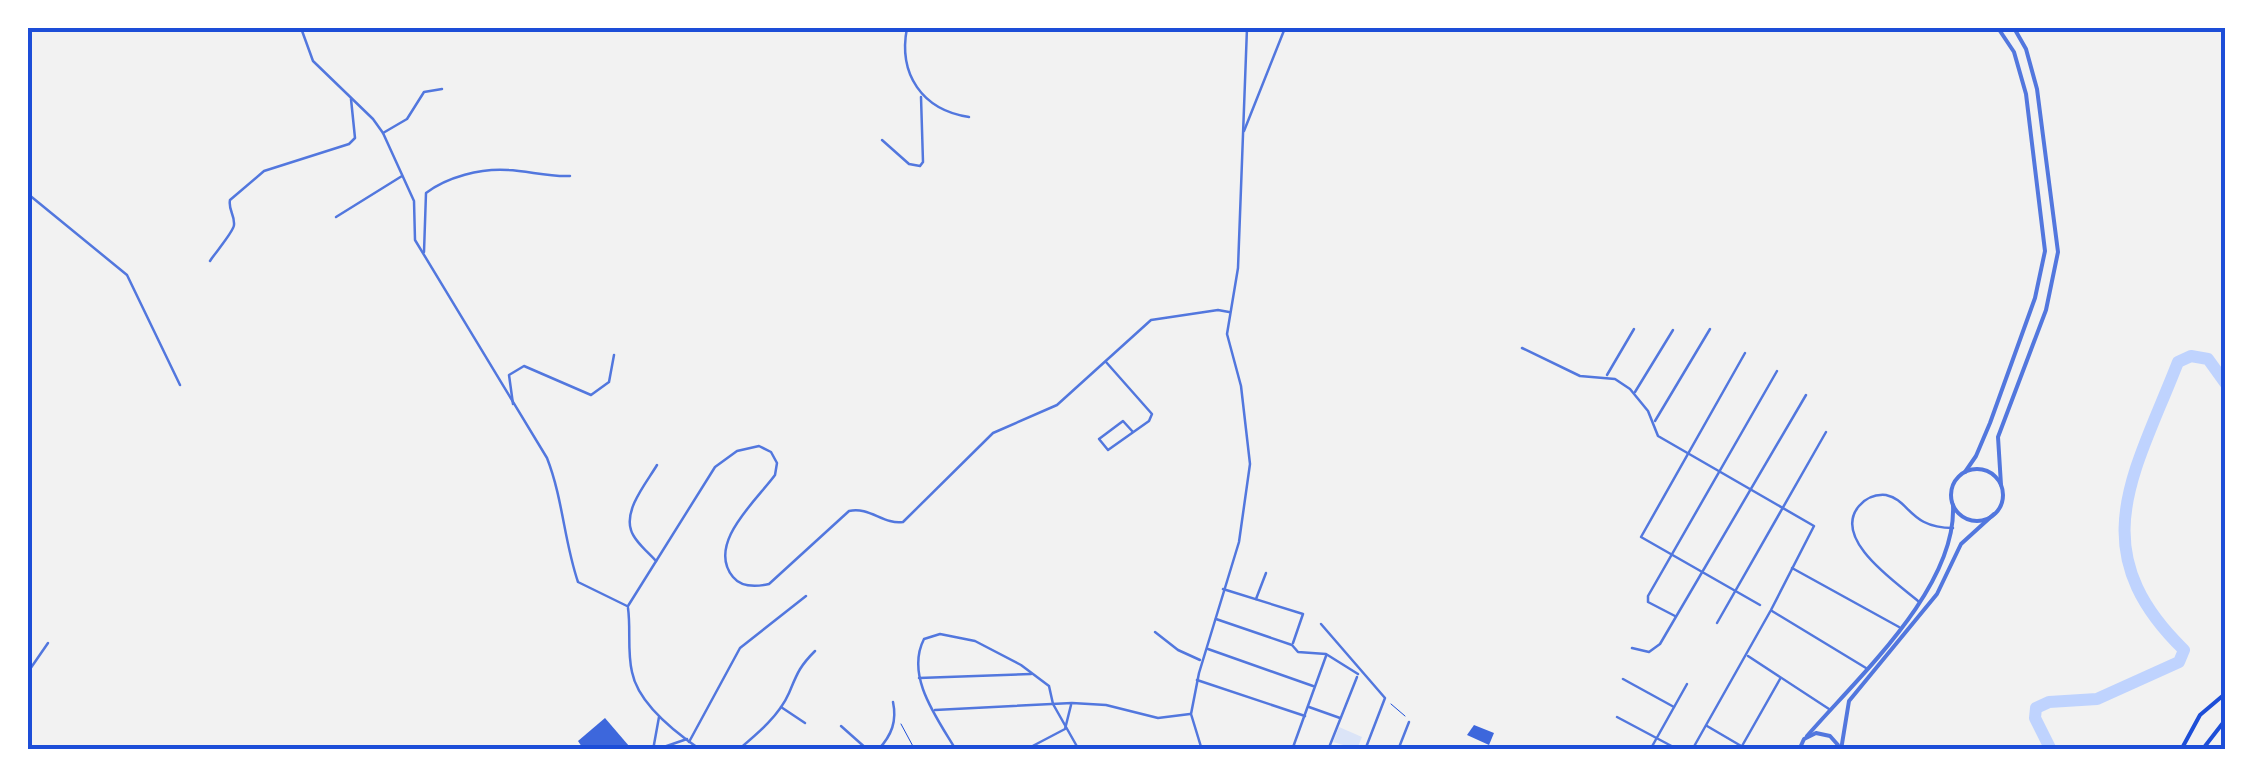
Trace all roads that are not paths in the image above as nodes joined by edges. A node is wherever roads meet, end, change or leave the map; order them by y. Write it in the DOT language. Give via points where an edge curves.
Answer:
graph roads {
  1 [pos="301,28"];
  2 [pos="906,28"];
  3 [pos="1246,28"];
  4 [pos="1285,28"];
  5 [pos="1998,28"];
  6 [pos="2014,28"];
  7 [pos="442,89"];
  8 [pos="921,95"];
  9 [pos="350,98"];
  10 [pos="969,118"];
  11 [pos="383,133"];
  12 [pos="1242,138"];
  13 [pos="882,140"];
  14 [pos="402,176"];
  15 [pos="570,176"];
  16 [pos="28,194"];
  17 [pos="336,217"];
  18 [pos="424,256"];
  19 [pos="210,261"];
  20 [pos="1229,312"];
  21 [pos="1634,329"];
  22 [pos="1710,329"];
  23 [pos="1673,330"];
  24 [pos="1522,348"];
  25 [pos="1745,353"];
  26 [pos="614,355"];
  27 [pos="1104,361"];
  28 [pos="1778,371"];
  29 [pos="1606,376"];
  30 [pos="180,385"];
  31 [pos="1634,394"];
  32 [pos="1806,396"];
  33 [pos="513,405"];
  34 [pos="1654,422"];
  35 [pos="1133,432"];
  36 [pos="1826,432"];
  37 [pos="1687,452"];
  38 [pos="657,464"];
  39 [pos="1720,470"];
  40 [pos="1965,472"];
  41 [pos="2001,486"];
  42 [pos="1752,488"];
  43 [pos="1953,505"];
  44 [pos="1784,507"];
  45 [pos="1994,514"];
  46 [pos="1953,528"];
  47 [pos="1670,555"];
  48 [pos="657,562"];
  49 [pos="1792,568"];
  50 [pos="1266,573"];
  51 [pos="1702,573"];
  52 [pos="1224,589"];
  53 [pos="1735,591"];
  54 [pos="806,596"];
  55 [pos="1256,599"];
  56 [pos="1919,602"];
  57 [pos="1760,605"];
  58 [pos="628,606"];
  59 [pos="1771,610"];
  60 [pos="1676,617"];
  61 [pos="1215,619"];
  62 [pos="1717,623"];
  63 [pos="1321,624"];
  64 [pos="1900,628"];
  65 [pos="1155,632"];
  66 [pos="48,643"];
  67 [pos="1292,644"];
  68 [pos="1206,648"];
  69 [pos="1632,648"];
  70 [pos="815,652"];
  71 [pos="1326,654"];
  72 [pos="1746,655"];
  73 [pos="1202,660"];
  74 [pos="1866,668"];
  75 [pos="28,672"];
  76 [pos="1359,672"];
  77 [pos="1032,674"];
  78 [pos="919,678"];
  79 [pos="1781,678"];
  80 [pos="1197,680"];
  81 [pos="1622,680"];
  82 [pos="1686,684"];
  83 [pos="1315,687"];
  84 [pos="2226,693"];
  85 [pos="893,702"];
  86 [pos="1072,703"];
  87 [pos="1053,704"];
  88 [pos="780,706"];
  89 [pos="1308,707"];
  90 [pos="1674,707"];
  91 [pos="932,710"];
  92 [pos="1830,710"];
  93 [pos="1192,714"];
  94 [pos="660,715"];
  95 [pos="1305,716"];
  96 [pos="1617,717"];
  97 [pos="1340,718"];
  98 [pos="2226,719"];
  99 [pos="1409,722"];
  100 [pos="806,723"];
  101 [pos="841,726"];
  102 [pos="1707,726"];
  103 [pos="1066,729"];
  104 [pos="1807,736"];
  105 [pos="1656,737"];
  106 [pos="688,741"];
  107 [pos="1742,746"];
  108 [pos="1202,748"];
  109 [pos="879,749"];
  110 [pos="1798,749"];
  111 [pos="1839,749"];
  112 [pos="654,750"];
  113 [pos="701,750"];
  114 [pos="738,750"];
  115 [pos="868,750"];
  116 [pos="956,750"];
  117 [pos="1025,750"];
  118 [pos="1079,750"];
  119 [pos="1210,750"];
  120 [pos="1292,750"];
  121 [pos="1328,750"];
  122 [pos="1365,750"];
  123 [pos="1398,750"];
  124 [pos="1650,750"];
  125 [pos="1679,750"];
  126 [pos="1692,750"];
  127 [pos="1748,750"];
  128 [pos="2181,750"];
  129 [pos="2202,750"];
  1 -- 9 [label="street" via="312,62"];
  2 -- 8 [label="street" via="906,71"];
  3 -- 12 [label="street"];
  4 -- 12 [label="street"];
  5 -- 40 [label="street" via="2014,52 2026,94 2045,251 1990,423"];
  6 -- 41 [label="street" via="2032,68 2058,252 2046,310 1998,437"];
  7 -- 11 [label="street" via="424,92 407,119"];
  8 -- 10 [label="street"];
  8 -- 13 [label="street" via="920,166"];
  9 -- 11 [label="street"];
  9 -- 19 [label="street" via="355,138 264,171 230,200 235,223"];
  11 -- 14 [label="street"];
  12 -- 20 [label="street" via="1238,268"];
  14 -- 17 [label="street"];
  14 -- 18 [label="street"];
  15 -- 18 [label="street" via="480,172 433,188 426,194"];
  16 -- 30 [label="street" via="127,275"];
  18 -- 33 [label="street"];
  20 -- 27 [label="street" via="1158,317"];
  20 -- 52 [label="street" via="1250,464 1239,542"];
  21 -- 29 [label="street"];
  22 -- 34 [label="street"];
  23 -- 31 [label="street"];
  24 -- 29 [label="street" via="1580,376"];
  25 -- 37 [label="street"];
  26 -- 33 [label="street" via="610,382 591,395 524,366 514,370 508,375"];
  27 -- 35 [label="street" via="1152,414"];
  27 -- 48 [label="street" via="1057,405 993,433 903,522 849,512 769,584 755,587 737,582 722,552 775,475 776,463 759,446 737,450 715,467"];
  28 -- 39 [label="street"];
  29 -- 31 [label="street"];
  31 -- 34 [label="street"];
  32 -- 42 [label="street"];
  33 -- 58 [label="street" via="559,488 578,582"];
  34 -- 37 [label="street" via="1658,436"];
  35 -- 35 [label="street" via="1108,450 1099,440 1123,421"];
  36 -- 44 [label="street"];
  37 -- 39 [label="street"];
  37 -- 47 [label="street" via="1641,534"];
  38 -- 48 [label="street" via="630,525"];
  39 -- 42 [label="street"];
  39 -- 47 [label="street"];
  40 -- 41 [label="street" via="1984,470"];
  40 -- 43 [label="street" via="1952,486"];
  41 -- 45 [label="street"];
  42 -- 44 [label="street"];
  42 -- 51 [label="street"];
  43 -- 45 [label="street" via="1972,520"];
  43 -- 46 [label="street"];
  44 -- 49 [label="street" via="1814,526"];
  44 -- 53 [label="street"];
  45 -- 111 [label="street" via="1962,544 1938,594 1849,701"];
  46 -- 56 [label="street"];
  46 -- 56 [label="street" via="1933,528 1883,494 1866,498 1854,513 1852,529 1861,549"];
  47 -- 51 [label="street"];
  47 -- 60 [label="street" via="1648,602"];
  48 -- 58 [label="street"];
  49 -- 59 [label="street"];
  49 -- 64 [label="street"];
  50 -- 55 [label="street"];
  51 -- 53 [label="street"];
  51 -- 60 [label="street"];
  52 -- 55 [label="street"];
  52 -- 61 [label="street"];
  53 -- 57 [label="street"];
  53 -- 62 [label="street"];
  54 -- 106 [label="street" via="740,648"];
  55 -- 67 [label="street" via="1304,616"];
  56 -- 64 [label="street"];
  58 -- 94 [label="street" via="636,686"];
  59 -- 72 [label="street"];
  59 -- 74 [label="street"];
  60 -- 69 [label="street" via="1656,648"];
  61 -- 67 [label="street"];
  61 -- 68 [label="street"];
  63 -- 76 [label="street"];
  64 -- 74 [label="street"];
  65 -- 73 [label="street"];
  66 -- 75 [label="street"];
  67 -- 71 [label="street" via="1298,652"];
  68 -- 73 [label="street"];
  68 -- 83 [label="street"];
  70 -- 88 [label="street"];
  71 -- 76 [label="street"];
  71 -- 83 [label="street"];
  72 -- 79 [label="street"];
  72 -- 102 [label="street"];
  73 -- 80 [label="street"];
  74 -- 92 [label="street"];
  76 -- 97 [label="street"];
  76 -- 122 [label="street" via="1385,698"];
  77 -- 78 [label="street"];
  77 -- 78 [label="street" via="975,642 940,634 918,649"];
  77 -- 87 [label="street" via="1049,686"];
  78 -- 91 [label="street"];
  79 -- 92 [label="street"];
  79 -- 107 [label="street"];
  80 -- 93 [label="street"];
  80 -- 95 [label="street"];
  81 -- 90 [label="street"];
  82 -- 90 [label="street"];
  83 -- 89 [label="street"];
  84 -- 128 [label="main road" via="2200,715"];
  85 -- 109 [label="street" via="896,717"];
  86 -- 87 [label="street"];
  86 -- 93 [label="street" via="1158,718"];
  86 -- 103 [label="street"];
  87 -- 91 [label="street"];
  87 -- 103 [label="street"];
  88 -- 100 [label="street"];
  88 -- 114 [label="street"];
  89 -- 95 [label="street"];
  89 -- 97 [label="street"];
  90 -- 105 [label="street"];
  91 -- 116 [label="street"];
  92 -- 104 [label="street"];
  93 -- 108 [label="street"];
  94 -- 106 [label="street"];
  94 -- 112 [label="street"];
  95 -- 120 [label="street"];
  96 -- 105 [label="street"];
  97 -- 121 [label="street"];
  98 -- 129 [label="main road"];
  99 -- 123 [label="street"];
  101 -- 115 [label="street"];
  102 -- 107 [label="street"];
  102 -- 126 [label="street"];
  103 -- 117 [label="street"];
  103 -- 118 [label="street"];
  104 -- 110 [label="street"];
  104 -- 111 [label="street" via="1826,734"];
  105 -- 124 [label="street"];
  105 -- 125 [label="street"];
  106 -- 112 [label="street"];
  106 -- 113 [label="street"];
  107 -- 127 [label="street"];
  108 -- 119 [label="street"];
}
